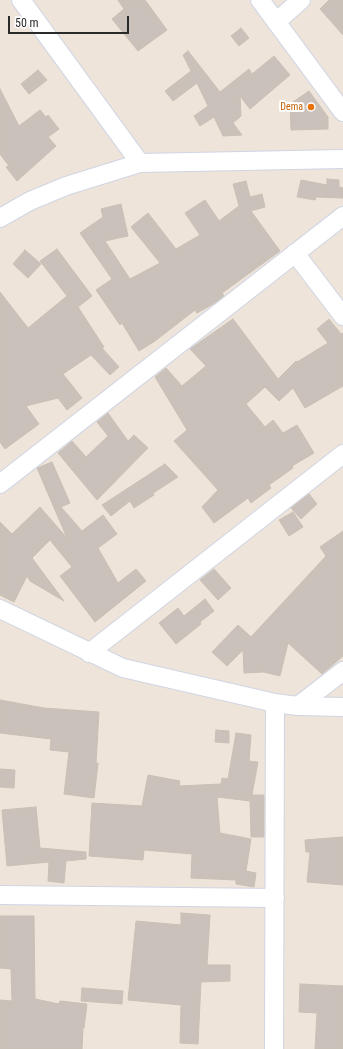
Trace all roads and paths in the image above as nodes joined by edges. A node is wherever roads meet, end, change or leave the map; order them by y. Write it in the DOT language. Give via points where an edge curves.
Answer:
graph roads {
  1 [pos="21,0"];
  2 [pos="260,0"];
  3 [pos="301,0"];
  4 [pos="276,22"];
  5 [pos="343,112"];
  6 [pos="343,159"];
  7 [pos="140,163"];
  8 [pos="343,216"];
  9 [pos="0,218"];
  10 [pos="295,253"];
  11 [pos="343,316"];
  12 [pos="343,454"];
  13 [pos="0,484"];
  14 [pos="0,609"];
  15 [pos="89,653"];
  16 [pos="343,671"];
  17 [pos="276,703"];
  18 [pos="298,706"];
  19 [pos="343,707"];
  20 [pos="0,895"];
  21 [pos="275,898"];
  22 [pos="274,1049"];
  1 -- 7 [label="street"];
  2 -- 4 [label="street"];
  3 -- 4 [label="street"];
  4 -- 5 [label="street"];
  6 -- 7 [label="street"];
  7 -- 9 [label="street" via="66,186 30,201"];
  8 -- 10 [label="street"];
  10 -- 11 [label="street"];
  10 -- 13 [label="street"];
  12 -- 15 [label="street"];
  14 -- 15 [label="street"];
  15 -- 17 [label="street" via="123,668"];
  16 -- 18 [label="street"];
  17 -- 18 [label="street"];
  17 -- 21 [label="street"];
  18 -- 19 [label="street"];
  20 -- 21 [label="street"];
  21 -- 22 [label="street"];
}
